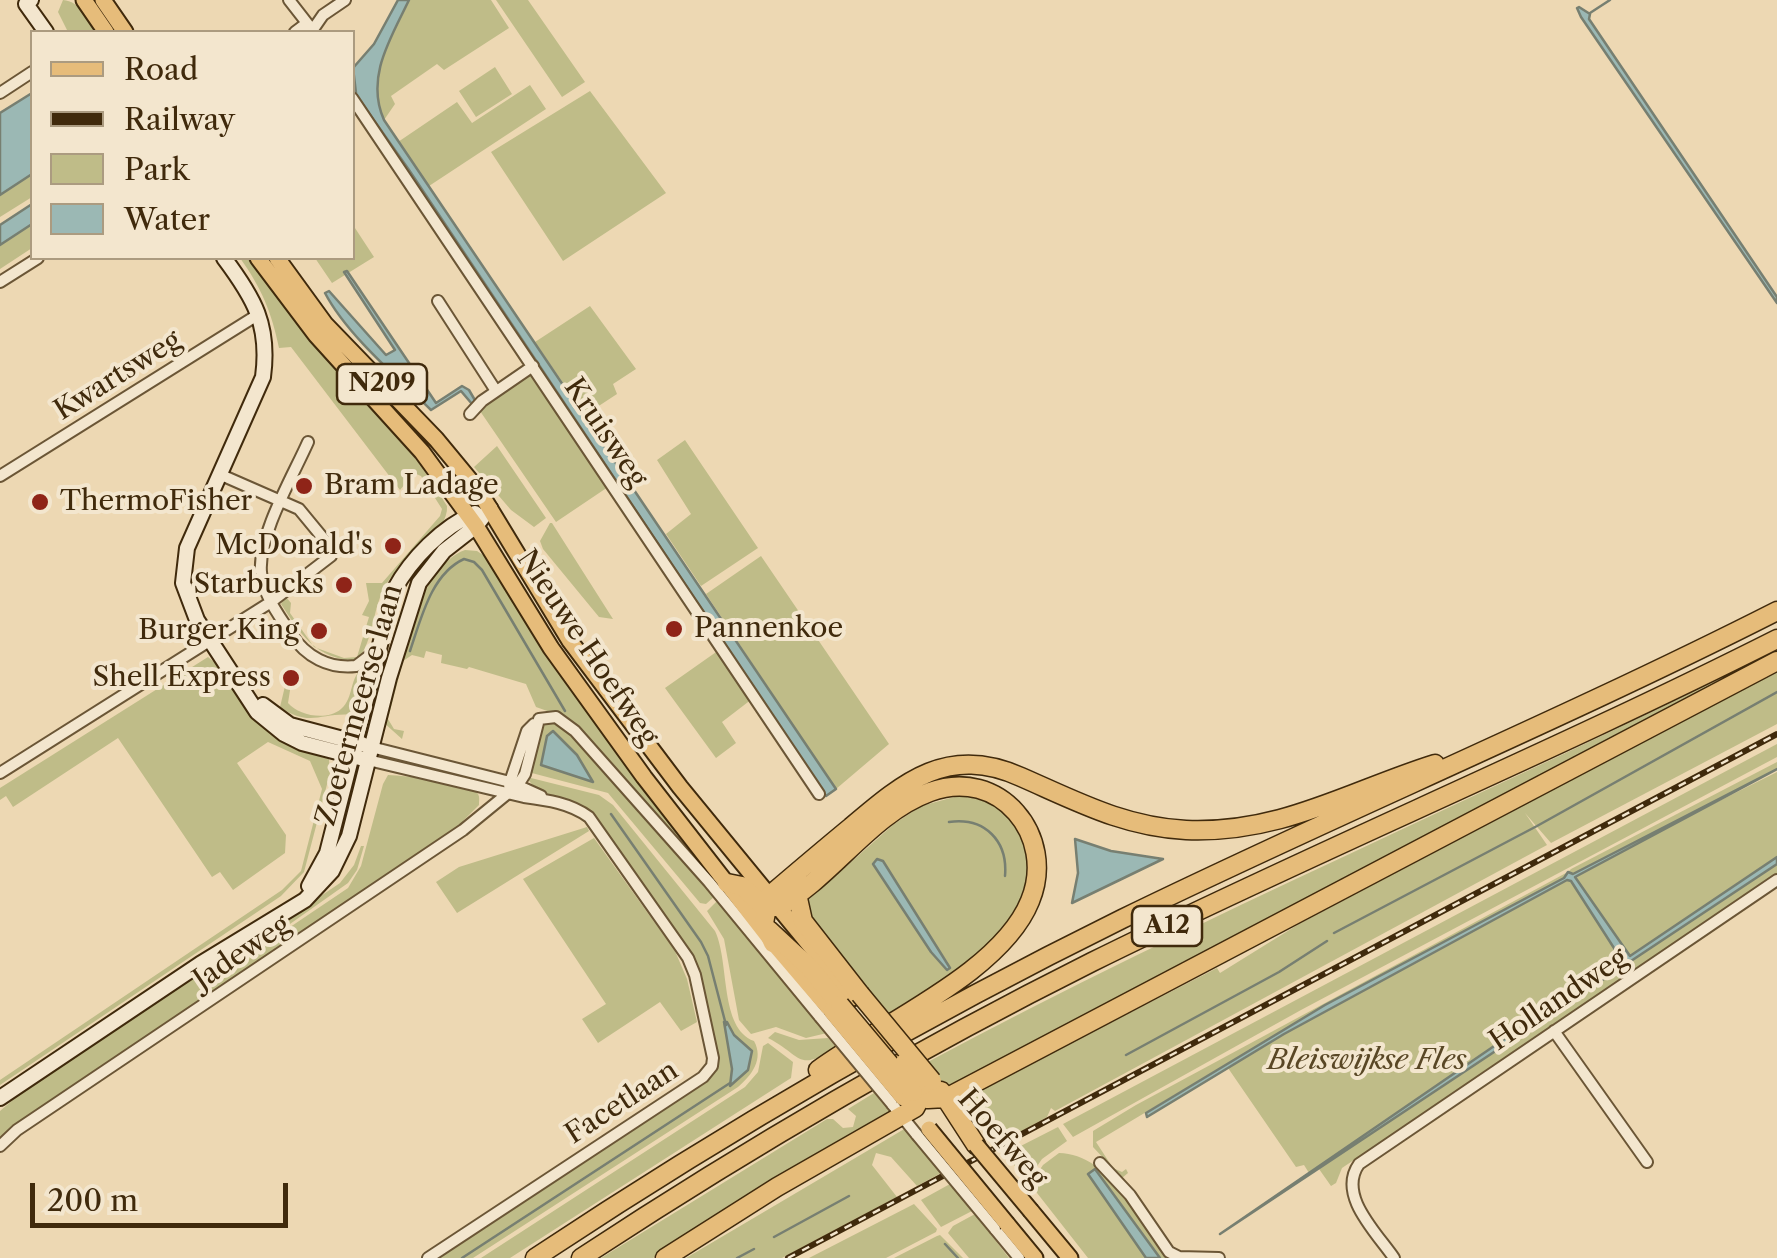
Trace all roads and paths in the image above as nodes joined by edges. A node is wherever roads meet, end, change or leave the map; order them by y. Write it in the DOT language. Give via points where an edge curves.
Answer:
graph roads {
  1 [pos="84,0"];
  2 [pos="103,0"];
  3 [pos="289,0"];
  4 [pos="346,0"];
  5 [pos="28,1"];
  6 [pos="312,28"];
  7 [pos="48,30"];
  8 [pos="105,30"];
  9 [pos="124,30"];
  10 [pos="30,73"];
  11 [pos="0,93"];
  12 [pos="355,102"];
  13 [pos="35,260"];
  14 [pos="225,260"];
  15 [pos="260,260"];
  16 [pos="278,260"];
  17 [pos="0,282"];
  18 [pos="438,302"];
  19 [pos="259,314"];
  20 [pos="533,366"];
  21 [pos="496,391"];
  22 [pos="470,414"];
  23 [pos="308,442"];
  24 [pos="219,474"];
  25 [pos="0,476"];
  26 [pos="282,502"];
  27 [pos="490,508"];
  28 [pos="473,521"];
  29 [pos="271,602"];
  30 [pos="1777,611"];
  31 [pos="212,639"];
  32 [pos="1777,639"];
  33 [pos="377,650"];
  34 [pos="1777,661"];
  35 [pos="1503,744"];
  36 [pos="352,748"];
  37 [pos="370,753"];
  38 [pos="0,772"];
  39 [pos="512,787"];
  40 [pos="819,794"];
  41 [pos="1777,880"];
  42 [pos="732,889"];
  43 [pos="798,894"];
  44 [pos="283,911"];
  45 [pos="767,916"];
  46 [pos="841,1005"];
  47 [pos="1554,1031"];
  48 [pos="897,1053"];
  49 [pos="870,1068"];
  50 [pos="2,1097"];
  51 [pos="927,1101"];
  52 [pos="741,1127"];
  53 [pos="976,1145"];
  54 [pos="0,1146"];
  55 [pos="1100,1162"];
  56 [pos="1648,1162"];
  57 [pos="1001,1226"];
  58 [pos="428,1258"];
  59 [pos="535,1258"];
  60 [pos="581,1258"];
  61 [pos="665,1258"];
  62 [pos="1019,1258"];
  63 [pos="1035,1258"];
  64 [pos="1070,1258"];
  65 [pos="1219,1258"];
  66 [pos="1394,1258"];
  1 -- 8 [label="main road"];
  2 -- 9 [label="main road"];
  3 -- 6 [label="street"];
  4 -- 6 [label="street"];
  5 -- 7 [label="street"];
  10 -- 11 [label="street"];
  12 -- 20 [label="street, Kruisweg"];
  13 -- 17 [label="street"];
  14 -- 19 [label="street"];
  15 -- 28 [label="main road, Nieuwe Hoefweg / N209"];
  16 -- 27 [label="main road, Nieuwe Hoefweg / N209" via="325,324 458,463"];
  18 -- 21 [label="street"];
  19 -- 24 [label="street" via="267,347 263,377"];
  19 -- 25 [label="street, Kwartsweg"];
  20 -- 21 [label="street"];
  20 -- 40 [label="street, Kruisweg"];
  21 -- 22 [label="street"];
  23 -- 26 [label="street"];
  24 -- 26 [label="street"];
  24 -- 31 [label="street" via="183,559 187,598"];
  26 -- 29 [label="street" via="262,561"];
  26 -- 29 [label="street" via="306,515 333,554"];
  27 -- 28 [label="street, Zoetermeerse laan"];
  27 -- 42 [label="main road, Nieuwe Hoefweg / N209" via="570,642 743,864"];
  28 -- 33 [label="street, Zoetermeerse laan" via="412,562 394,590"];
  28 -- 37 [label="street, Zoetermeerse laan" via="419,582"];
  28 -- 42 [label="main road, Nieuwe Hoefweg / N209" via="560,660"];
  29 -- 31 [label="street"];
  29 -- 33 [label="street" via="296,641 326,664 356,666"];
  30 -- 35 [label="highway, A12"];
  31 -- 36 [label="street" via="276,716"];
  31 -- 38 [label="street"];
  32 -- 60 [label="highway, A12" via="1050,984 788,1129"];
  33 -- 36 [label="street, Zoetermeerse laan"];
  34 -- 51 [label="highway, A12" via="1166,984"];
  35 -- 45 [label="highway, A12" via="1297,816 1216,830 1136,823 1006,771 942,767 892,792"];
  35 -- 52 [label="highway, A12" via="1082,939"];
  36 -- 37 [label="street"];
  36 -- 44 [label="street, Zoetermeerse laan" via="322,867"];
  37 -- 39 [label="street, Facetlaan"];
  37 -- 44 [label="street, Zoetermeerse laan" via="342,856 304,900"];
  39 -- 42 [label="street, Nieuwe Hoefweg" via="527,731 538,719 556,717"];
  39 -- 54 [label="street, Jadeweg" via="462,830"];
  39 -- 58 [label="street, Facetlaan" via="588,817 683,949 712,1066"];
  41 -- 47 [label="street, Hollandweg"];
  42 -- 45 [label="highway, N209"];
  42 -- 46 [label="street, Nieuwe Hoefweg"];
  43 -- 45 [label="highway, A12"];
  43 -- 46 [label="highway, N209"];
  43 -- 52 [label="highway, A12" via="900,809 947,788 978,788 1007,802 1027,825 1037,855 1030,902 994,952"];
  44 -- 50 [label="street, Zoetermeerse laan"];
  45 -- 46 [label="highway, N209"];
  46 -- 48 [label="main road, Nieuwe Hoefweg / N209"];
  46 -- 49 [label="main road, Nieuwe Hoefweg / N209, bridge"];
  46 -- 51 [label="highway, N209, bridge"];
  47 -- 56 [label="street"];
  47 -- 66 [label="street, Hollandweg" via="1351,1174 1352,1197"];
  48 -- 51 [label="main road, Hoefweg / N209, bridge"];
  49 -- 51 [label="main road, Hoefweg / N209, bridge"];
  51 -- 53 [label="highway, N209"];
  51 -- 57 [label="main road, Hoefweg / N209, bridge" via="923,1132"];
  51 -- 61 [label="highway, A12"];
  52 -- 59 [label="highway, A12"];
  53 -- 64 [label="main road, Hoefweg / N209, bridge"];
  55 -- 65 [label="street" via="1169,1252"];
  57 -- 62 [label="street, Hoefweg"];
  57 -- 63 [label="main road, Hoefweg / N209"];
}
